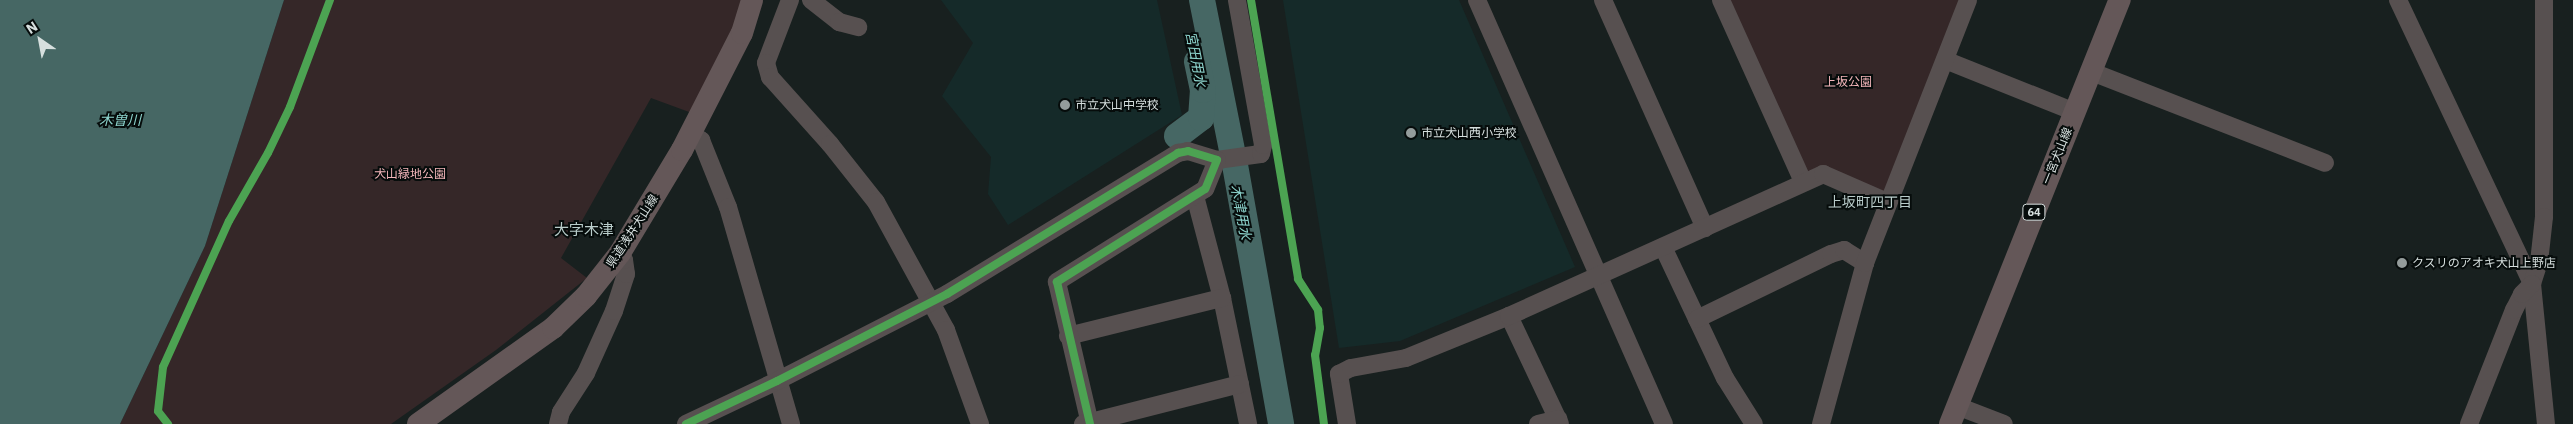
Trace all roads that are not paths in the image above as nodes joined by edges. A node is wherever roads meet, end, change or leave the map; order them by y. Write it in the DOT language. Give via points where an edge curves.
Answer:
graph roads {
  1 [pos="752,0"];
  2 [pos="790,0"];
  3 [pos="811,0"];
  4 [pos="1237,0"];
  5 [pos="1477,0"];
  6 [pos="1603,0"];
  7 [pos="1721,0"];
  8 [pos="1968,0"];
  9 [pos="2120,0"];
  10 [pos="2398,0"];
  11 [pos="2544,0"];
  12 [pos="858,27"];
  13 [pos="1945,60"];
  14 [pos="2092,72"];
  15 [pos="2075,112"];
  16 [pos="690,134"];
  17 [pos="1217,160"];
  18 [pos="2325,163"];
  19 [pos="1803,182"];
  20 [pos="1202,194"];
  21 [pos="1888,202"];
  22 [pos="1705,228"];
  23 [pos="1663,247"];
  24 [pos="620,253"];
  25 [pos="1865,263"];
  26 [pos="1598,276"];
  27 [pos="2532,284"];
  28 [pos="1222,298"];
  29 [pos="931,302"];
  30 [pos="1508,316"];
  31 [pos="1697,319"];
  32 [pos="1068,336"];
  33 [pos="778,381"];
  34 [pos="1240,384"];
  35 [pos="1953,415"];
  36 [pos="1559,421"];
  37 [pos="1088,423"];
  38 [pos="418,424"];
  39 [pos="558,424"];
  40 [pos="686,424"];
  41 [pos="791,424"];
  42 [pos="980,424"];
  43 [pos="1248,424"];
  44 [pos="1348,424"];
  45 [pos="1538,424"];
  46 [pos="1664,424"];
  47 [pos="1754,424"];
  48 [pos="1821,424"];
  49 [pos="2004,424"];
  50 [pos="2469,424"];
  51 [pos="2546,424"];
  1 -- 16 [label="main road, 県道浅井犬山線" via="742,33"];
  2 -- 29 [label="street" via="766,63 770,76 876,202"];
  3 -- 12 [label="street" via="839,22"];
  4 -- 17 [label="street" via="1263,145 1261,154"];
  5 -- 26 [label="street"];
  6 -- 22 [label="street"];
  7 -- 19 [label="street"];
  8 -- 13 [label="street"];
  9 -- 14 [label="main road, 一宮犬山線 / 64"];
  10 -- 27 [label="street"];
  11 -- 27 [label="street" via="2544,217 2539,262"];
  13 -- 15 [label="street"];
  13 -- 21 [label="street"];
  14 -- 15 [label="main road, 一宮犬山線 / 64"];
  14 -- 18 [label="street"];
  15 -- 35 [label="main road, 一宮犬山線 / 64"];
  16 -- 24 [label="main road, 県道浅井犬山線"];
  16 -- 33 [label="street" via="701,140 728,207"];
  17 -- 20 [label="street"];
  17 -- 29 [label="street" via="1188,151 1178,153"];
  19 -- 21 [label="street" via="1823,174"];
  19 -- 22 [label="street"];
  20 -- 28 [label="street"];
  20 -- 32 [label="street" via="1057,282"];
  21 -- 25 [label="street"];
  22 -- 23 [label="street"];
  23 -- 26 [label="street"];
  23 -- 31 [label="street"];
  24 -- 38 [label="main road, 県道浅井犬山線" via="586,296 554,328"];
  24 -- 39 [label="street" via="626,274 614,311 586,373 561,412"];
  25 -- 31 [label="street" via="1844,250 1831,254"];
  25 -- 48 [label="street"];
  26 -- 30 [label="street"];
  26 -- 46 [label="street"];
  27 -- 50 [label="street" via="2522,294 2514,310"];
  27 -- 51 [label="street"];
  28 -- 32 [label="street"];
  28 -- 34 [label="street"];
  29 -- 33 [label="street"];
  29 -- 42 [label="street" via="946,330"];
  30 -- 36 [label="street"];
  30 -- 44 [label="street" via="1406,358 1352,368 1339,374"];
  31 -- 47 [label="street" via="1725,378"];
  32 -- 37 [label="street"];
  33 -- 40 [label="street"];
  33 -- 41 [label="street"];
  34 -- 37 [label="street"];
  34 -- 43 [label="street"];
  35 -- 49 [label="street"];
  36 -- 45 [label="street"];
}
